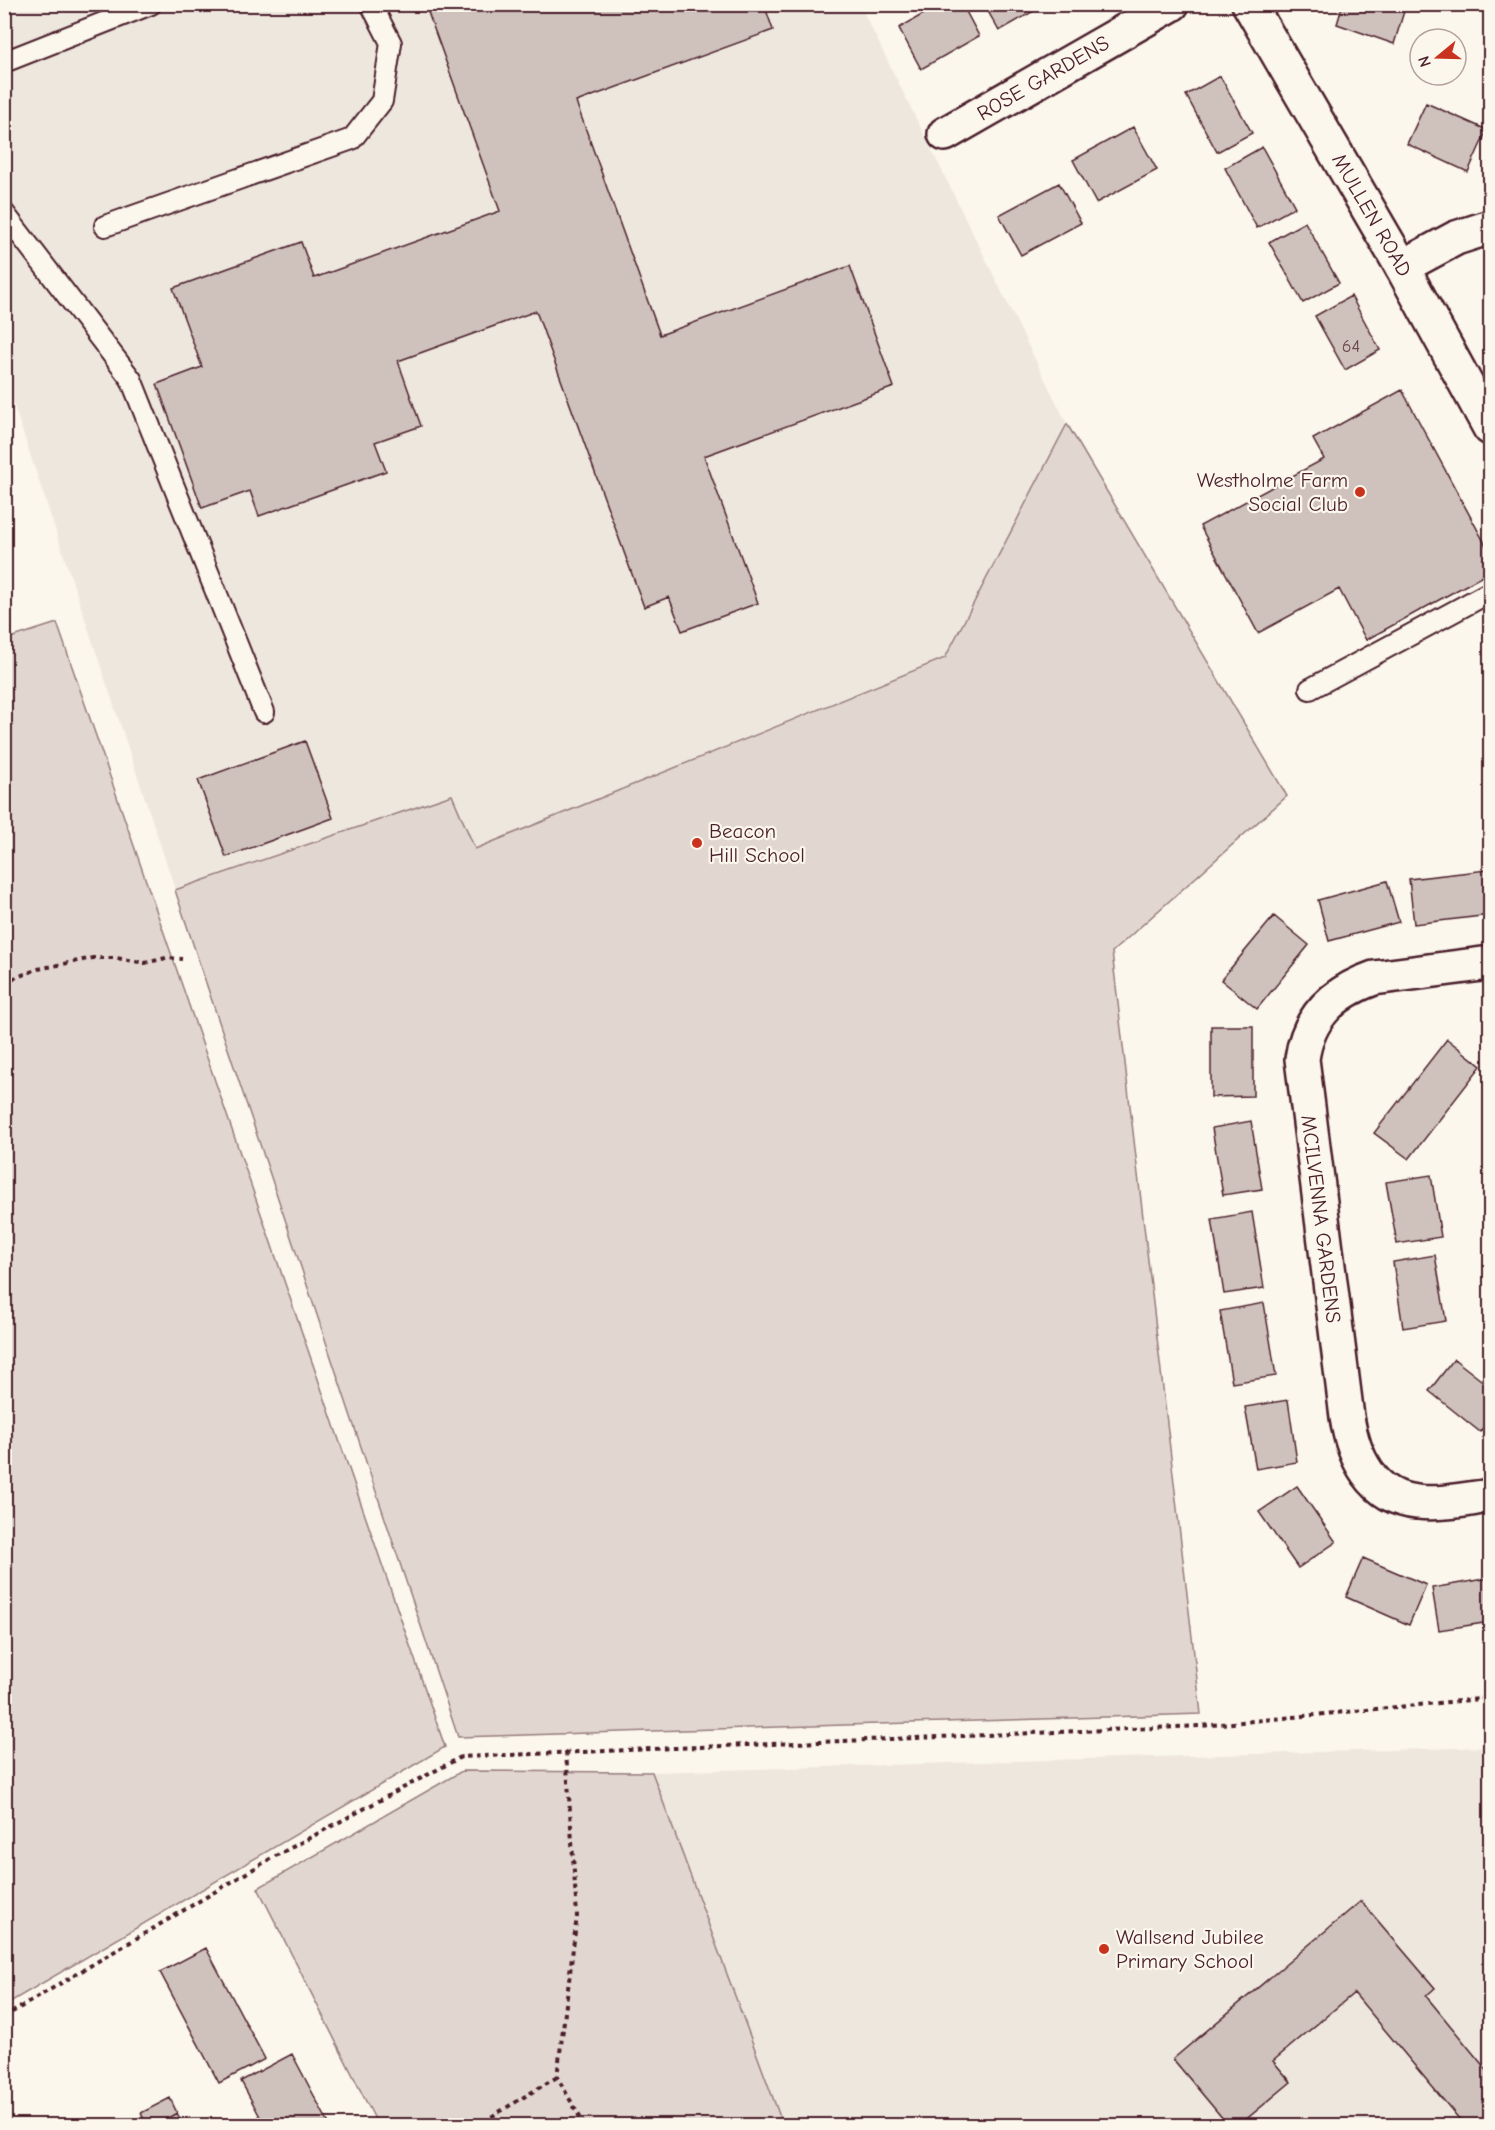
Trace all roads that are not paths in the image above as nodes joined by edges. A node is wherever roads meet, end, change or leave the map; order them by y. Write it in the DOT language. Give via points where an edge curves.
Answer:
graph roads {
  1 [pos="152,4"];
  2 [pos="371,4"];
  3 [pos="1172,4"];
  4 [pos="1249,4"];
  5 [pos="4,62"];
  6 [pos="945,134"];
  7 [pos="4,213"];
  8 [pos="105,226"];
  9 [pos="1491,227"];
  10 [pos="1402,267"];
  11 [pos="1491,428"];
  12 [pos="1491,592"];
  13 [pos="1310,689"];
  14 [pos="264,712"];
  15 [pos="1491,963"];
  16 [pos="1491,1496"];
  1 -- 5 [label="lane"];
  2 -- 8 [label="lane" via="391,43 382,101 352,140"];
  3 -- 6 [label="street, ROSE GARDENS"];
  4 -- 10 [label="street, MULLEN ROAD"];
  7 -- 14 [label="lane" via="131,378"];
  9 -- 10 [label="street" via="1456,238"];
  10 -- 11 [label="street, MULLEN ROAD"];
  12 -- 13 [label="lane"];
  15 -- 16 [label="street, MCILVENNA GARDENS" via="1374,978 1358,984 1333,1001 1314,1021 1302,1059 1350,1440 1369,1476 1396,1497 1436,1503"];
}
